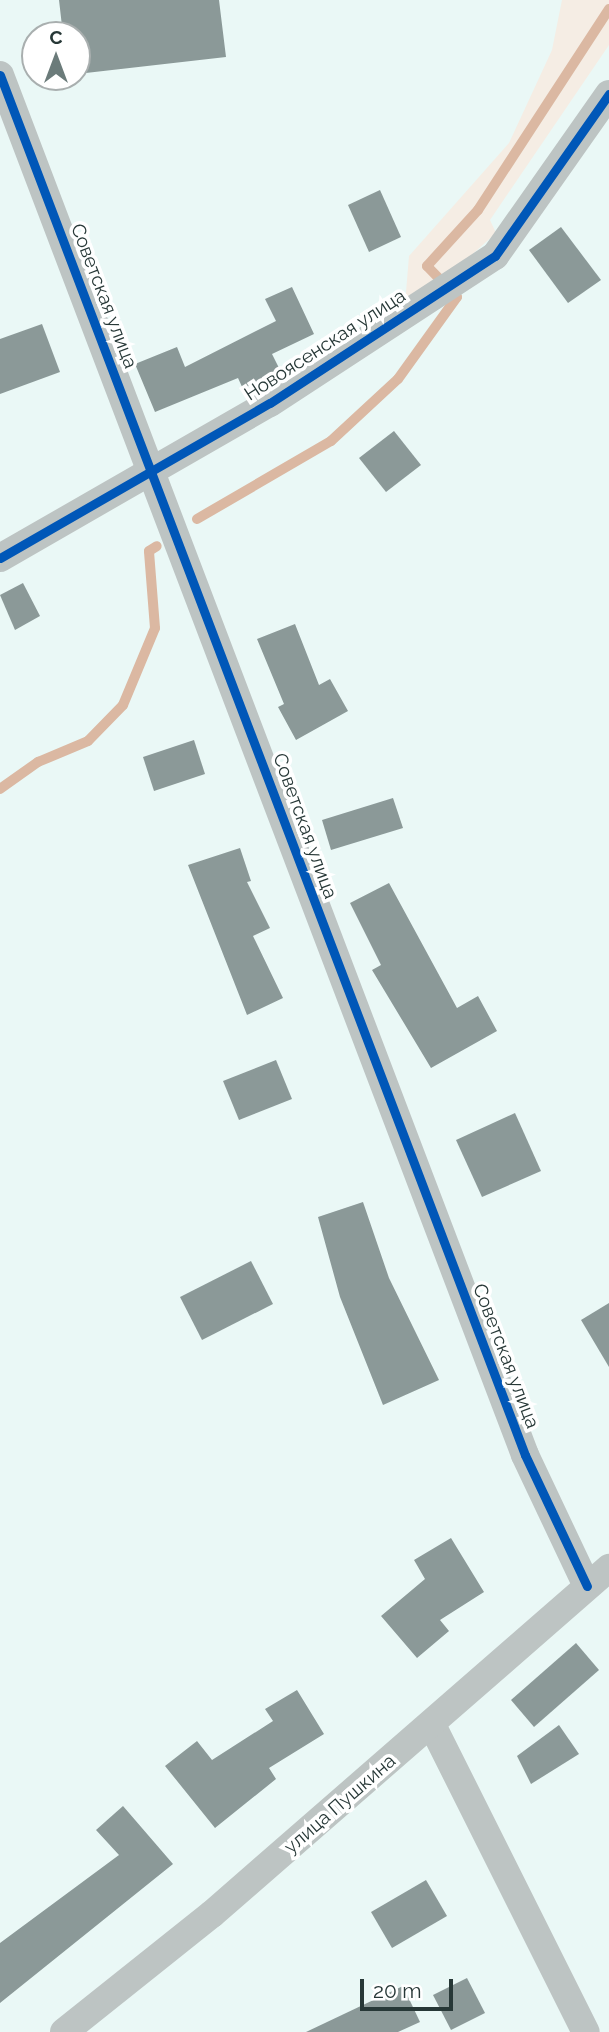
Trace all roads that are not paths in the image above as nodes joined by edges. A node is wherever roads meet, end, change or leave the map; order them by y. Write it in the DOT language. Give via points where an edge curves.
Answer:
graph roads {
  1 [pos="0,75"];
  2 [pos="609,94"];
  3 [pos="152,466"];
  4 [pos="0,558"];
  5 [pos="609,1568"];
  6 [pos="587,1586"];
  7 [pos="432,1725"];
  8 [pos="64,2032"];
  9 [pos="586,2032"];
  1 -- 3 [label="street, Советская улица"];
  2 -- 3 [label="street, Новоясенская улица" via="495,256 270,403"];
  3 -- 4 [label="street, Новоясенская улица"];
  3 -- 6 [label="street, Советская улица" via="525,1455"];
  5 -- 6 [label="street, улица Пушкина"];
  6 -- 7 [label="street, улица Пушкина"];
  7 -- 8 [label="street, улица Пушкина"];
  7 -- 9 [label="street"];
}
